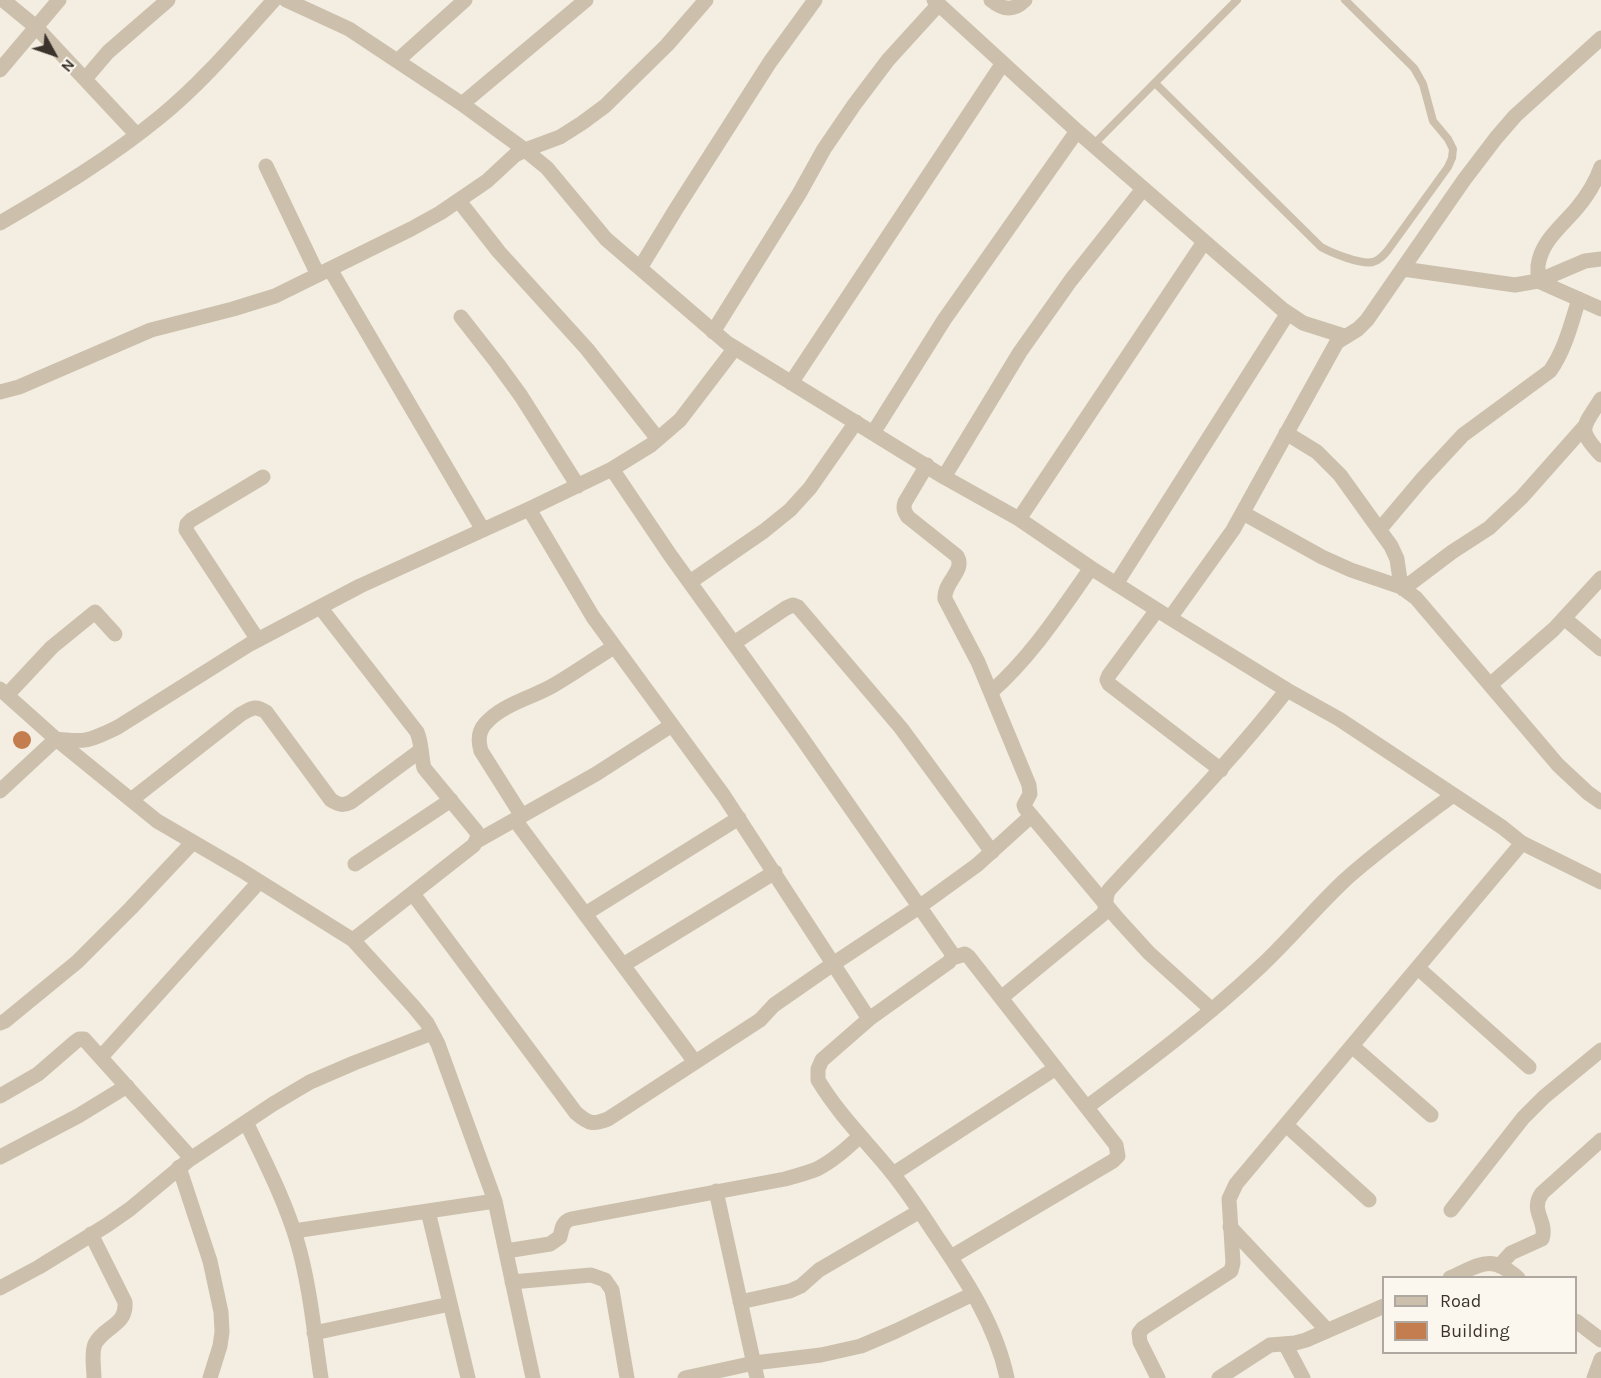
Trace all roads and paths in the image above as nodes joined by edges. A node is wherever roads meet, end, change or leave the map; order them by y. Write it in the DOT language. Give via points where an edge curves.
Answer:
graph roads {
  1 [pos="3,0"];
  2 [pos="59,0"];
  3 [pos="168,0"];
  4 [pos="274,0"];
  5 [pos="286,0"];
  6 [pos="465,0"];
  7 [pos="586,0"];
  8 [pos="706,0"];
  9 [pos="815,0"];
  10 [pos="992,0"];
  11 [pos="1025,0"];
  12 [pos="1237,0"];
  13 [pos="1345,0"];
  14 [pos="936,2"];
  15 [pos="36,27"];
  16 [pos="1601,38"];
  17 [pos="397,61"];
  18 [pos="1003,63"];
  19 [pos="0,70"];
  20 [pos="85,79"];
  21 [pos="1155,83"];
  22 [pos="462,104"];
  23 [pos="1077,131"];
  24 [pos="137,135"];
  25 [pos="1093,145"];
  26 [pos="525,150"];
  27 [pos="266,166"];
  28 [pos="1601,167"];
  29 [pos="1143,189"];
  30 [pos="459,201"];
  31 [pos="0,223"];
  32 [pos="1204,242"];
  33 [pos="1601,259"];
  34 [pos="640,268"];
  35 [pos="1403,269"];
  36 [pos="324,272"];
  37 [pos="1538,280"];
  38 [pos="1579,299"];
  39 [pos="1601,309"];
  40 [pos="1288,313"];
  41 [pos="461,317"];
  42 [pos="713,332"];
  43 [pos="1344,336"];
  44 [pos="735,348"];
  45 [pos="791,383"];
  46 [pos="0,392"];
  47 [pos="1601,399"];
  48 [pos="856,422"];
  49 [pos="1585,426"];
  50 [pos="873,433"];
  51 [pos="1286,433"];
  52 [pos="658,439"];
  53 [pos="1601,455"];
  54 [pos="927,465"];
  55 [pos="612,469"];
  56 [pos="263,477"];
  57 [pos="944,477"];
  58 [pos="578,486"];
  59 [pos="529,509"];
  60 [pos="1243,513"];
  61 [pos="1019,519"];
  62 [pos="1380,529"];
  63 [pos="483,530"];
  64 [pos="1090,568"];
  65 [pos="1601,578"];
  66 [pos="690,582"];
  67 [pos="1116,584"];
  68 [pos="1402,588"];
  69 [pos="320,607"];
  70 [pos="1164,614"];
  71 [pos="1564,618"];
  72 [pos="115,634"];
  73 [pos="258,640"];
  74 [pos="734,643"];
  75 [pos="614,646"];
  76 [pos="1601,649"];
  77 [pos="1490,685"];
  78 [pos="1287,690"];
  79 [pos="3,692"];
  80 [pos="991,692"];
  81 [pos="672,725"];
  82 [pos="56,739"];
  83 [pos="421,750"];
  84 [pos="1221,770"];
  85 [pos="0,791"];
  86 [pos="1453,795"];
  87 [pos="131,800"];
  88 [pos="451,800"];
  89 [pos="1601,802"];
  90 [pos="1031,816"];
  91 [pos="518,818"];
  92 [pos="739,818"];
  93 [pos="477,841"];
  94 [pos="193,842"];
  95 [pos="1522,843"];
  96 [pos="992,852"];
  97 [pos="355,864"];
  98 [pos="775,873"];
  99 [pos="260,882"];
  100 [pos="1601,882"];
  101 [pos="413,894"];
  102 [pos="1106,905"];
  103 [pos="919,908"];
  104 [pos="585,914"];
  105 [pos="353,940"];
  106 [pos="952,958"];
  107 [pos="833,964"];
  108 [pos="623,965"];
  109 [pos="1418,968"];
  110 [pos="1001,998"];
  111 [pos="1212,1010"];
  112 [pos="869,1019"];
  113 [pos="0,1023"];
  114 [pos="432,1033"];
  115 [pos="1352,1046"];
  116 [pos="1601,1050"];
  117 [pos="101,1058"];
  118 [pos="695,1062"];
  119 [pos="1529,1067"];
  120 [pos="1056,1068"];
  121 [pos="127,1086"];
  122 [pos="0,1096"];
  123 [pos="1087,1107"];
  124 [pos="1431,1115"];
  125 [pos="246,1122"];
  126 [pos="1286,1125"];
  127 [pos="860,1136"];
  128 [pos="1601,1140"];
  129 [pos="0,1157"];
  130 [pos="185,1163"];
  131 [pos="893,1174"];
  132 [pos="716,1191"];
  133 [pos="1369,1200"];
  134 [pos="495,1201"];
  135 [pos="1451,1210"];
  136 [pos="428,1211"];
  137 [pos="920,1211"];
  138 [pos="1230,1227"];
  139 [pos="294,1231"];
  140 [pos="91,1234"];
  141 [pos="506,1251"];
  142 [pos="951,1257"];
  143 [pos="1500,1265"];
  144 [pos="1454,1276"];
  145 [pos="1516,1276"];
  146 [pos="512,1282"];
  147 [pos="0,1288"];
  148 [pos="973,1294"];
  149 [pos="740,1302"];
  150 [pos="450,1304"];
  151 [pos="1382,1306"];
  152 [pos="1577,1322"];
  153 [pos="1327,1330"];
  154 [pos="314,1333"];
  155 [pos="1601,1340"];
  156 [pos="1285,1344"];
  157 [pos="1601,1359"];
  158 [pos="756,1370"];
  159 [pos="1001,1376"];
  160 [pos="94,1378"];
  161 [pos="210,1378"];
  162 [pos="321,1378"];
  163 [pos="468,1378"];
  164 [pos="533,1378"];
  165 [pos="627,1378"];
  166 [pos="684,1378"];
  167 [pos="1158,1378"];
  168 [pos="1219,1378"];
  169 [pos="1303,1378"];
  170 [pos="1594,1378"];
  1 -- 15 [label="street"];
  2 -- 15 [label="street"];
  3 -- 20 [label="street" via="108,52"];
  4 -- 24 [label="street" via="193,87"];
  5 -- 17 [label="street" via="349,29"];
  6 -- 17 [label="street"];
  7 -- 22 [label="street"];
  8 -- 26 [label="street" via="605,106 561,137"];
  9 -- 34 [label="street" via="770,62"];
  10 -- 11 [label="street" via="1001,8 1010,8"];
  12 -- 21 [label="lane"];
  13 -- 21 [label="lane" via="1414,68 1423,84 1433,121 1453,149 1448,167 1383,257 1375,261 1366,262 1321,247"];
  14 -- 18 [label="street"];
  14 -- 42 [label="street" via="888,60 824,149"];
  15 -- 19 [label="street"];
  15 -- 20 [label="street"];
  16 -- 35 [label="street" via="1508,123 1479,158"];
  17 -- 22 [label="street"];
  18 -- 23 [label="street"];
  18 -- 45 [label="street"];
  20 -- 24 [label="street"];
  21 -- 25 [label="lane"];
  22 -- 26 [label="street"];
  23 -- 25 [label="street"];
  23 -- 50 [label="street" via="945,320"];
  24 -- 31 [label="street" via="87,171"];
  25 -- 29 [label="street"];
  26 -- 30 [label="street"];
  26 -- 34 [label="street" via="547,168 606,239"];
  27 -- 36 [label="street"];
  28 -- 37 [label="street" via="1589,190 1543,249"];
  29 -- 32 [label="street"];
  29 -- 57 [label="street" via="1020,351"];
  30 -- 36 [label="street"];
  30 -- 52 [label="street" via="499,252 587,349"];
  32 -- 40 [label="street"];
  32 -- 61 [label="street"];
  33 -- 37 [label="street" via="1585,261"];
  34 -- 42 [label="street"];
  35 -- 37 [label="street" via="1515,285"];
  35 -- 43 [label="street" via="1367,320"];
  36 -- 46 [label="street" via="275,296 151,330"];
  36 -- 63 [label="street"];
  37 -- 38 [label="street"];
  38 -- 39 [label="street"];
  38 -- 62 [label="street" via="1559,359 1550,371 1463,435"];
  40 -- 43 [label="street" via="1303,323"];
  40 -- 67 [label="street"];
  41 -- 58 [label="street" via="521,396"];
  42 -- 44 [label="street"];
  43 -- 51 [label="street" via="1332,349"];
  44 -- 45 [label="street"];
  44 -- 52 [label="street" via="680,420"];
  45 -- 48 [label="street"];
  47 -- 49 [label="street"];
  48 -- 50 [label="street"];
  48 -- 66 [label="street" via="790,510"];
  49 -- 53 [label="street" via="1584,434"];
  49 -- 68 [label="street" via="1489,528"];
  50 -- 54 [label="street"];
  51 -- 60 [label="street"];
  51 -- 62 [label="street" via="1329,462"];
  52 -- 55 [label="street"];
  54 -- 57 [label="street"];
  54 -- 80 [label="street" via="903,506 904,512 960,561 945,598"];
  55 -- 58 [label="street"];
  55 -- 66 [label="street"];
  56 -- 73 [label="street" via="191,520 186,530"];
  57 -- 61 [label="street"];
  58 -- 59 [label="street"];
  59 -- 63 [label="street"];
  59 -- 75 [label="street"];
  60 -- 68 [label="street" via="1322,557"];
  60 -- 70 [label="street"];
  61 -- 64 [label="street"];
  62 -- 68 [label="street" via="1397,559"];
  63 -- 69 [label="street"];
  64 -- 67 [label="street"];
  64 -- 80 [label="street" via="1032,651"];
  65 -- 71 [label="street"];
  66 -- 74 [label="street"];
  67 -- 70 [label="street"];
  68 -- 77 [label="street" via="1427,610"];
  69 -- 73 [label="street"];
  69 -- 83 [label="street" via="417,732"];
  70 -- 78 [label="street"];
  70 -- 84 [label="street" via="1107,680"];
  71 -- 76 [label="street"];
  71 -- 77 [label="street"];
  72 -- 79 [label="street" via="95,612"];
  73 -- 82 [label="street" via="94,739"];
  74 -- 96 [label="street" via="786,608 798,607 901,728"];
  74 -- 103 [label="street"];
  75 -- 81 [label="street"];
  75 -- 91 [label="street" via="554,685 510,706 480,731 481,751"];
  77 -- 89 [label="street" via="1558,765"];
  78 -- 84 [label="street"];
  78 -- 86 [label="street" via="1339,719"];
  79 -- 82 [label="street"];
  80 -- 90 [label="street" via="1031,789 1024,805"];
  81 -- 91 [label="street"];
  81 -- 92 [label="street"];
  82 -- 85 [label="street"];
  82 -- 87 [label="street"];
  83 -- 87 [label="street" via="351,802 339,805 331,800 266,712 252,708"];
  83 -- 88 [label="street" via="424,768"];
  84 -- 102 [label="street" via="1109,890"];
  86 -- 95 [label="street"];
  86 -- 111 [label="street" via="1345,880 1262,966"];
  87 -- 94 [label="street"];
  88 -- 93 [label="street" via="476,831"];
  88 -- 97 [label="street"];
  90 -- 96 [label="street"];
  90 -- 102 [label="street"];
  91 -- 93 [label="street"];
  91 -- 104 [label="street"];
  92 -- 98 [label="street"];
  92 -- 104 [label="street"];
  93 -- 101 [label="street"];
  94 -- 99 [label="street"];
  94 -- 113 [label="street" via="77,962"];
  95 -- 100 [label="street"];
  95 -- 109 [label="street"];
  96 -- 103 [label="street"];
  98 -- 107 [label="street"];
  98 -- 108 [label="street"];
  99 -- 105 [label="street"];
  99 -- 117 [label="street"];
  101 -- 105 [label="street"];
  101 -- 118 [label="street" via="586,1122 608,1119"];
  102 -- 110 [label="street" via="1103,914"];
  102 -- 111 [label="street" via="1149,953"];
  103 -- 106 [label="street"];
  103 -- 107 [label="street"];
  104 -- 108 [label="street"];
  105 -- 114 [label="street" via="414,1006"];
  106 -- 110 [label="street" via="965,954"];
  106 -- 112 [label="street"];
  107 -- 112 [label="street"];
  107 -- 118 [label="street" via="774,1005 760,1020"];
  108 -- 118 [label="street"];
  109 -- 115 [label="street"];
  109 -- 119 [label="street"];
  110 -- 120 [label="street"];
  111 -- 123 [label="street"];
  112 -- 127 [label="street" via="822,1060 818,1069 823,1088"];
  114 -- 125 [label="street" via="310,1082"];
  114 -- 134 [label="street"];
  115 -- 124 [label="street"];
  115 -- 126 [label="street"];
  116 -- 135 [label="street" via="1523,1118"];
  117 -- 121 [label="street"];
  117 -- 122 [label="street" via="87,1041 79,1039 38,1074"];
  120 -- 123 [label="street"];
  120 -- 131 [label="street"];
  121 -- 129 [label="street"];
  121 -- 130 [label="street"];
  123 -- 142 [label="street" via="1116,1145 1118,1156"];
  125 -- 130 [label="street"];
  125 -- 139 [label="street"];
  126 -- 133 [label="street"];
  126 -- 138 [label="street" via="1232,1191"];
  127 -- 131 [label="street"];
  127 -- 132 [label="street" via="819,1168 785,1179"];
  128 -- 143 [label="street" via="1537,1199 1542,1239 1511,1253"];
  130 -- 140 [label="street" via="130,1209"];
  130 -- 161 [label="street" via="221,1312 220,1346"];
  131 -- 137 [label="street"];
  132 -- 141 [label="street" via="571,1219 562,1226 560,1237 550,1244"];
  132 -- 149 [label="street"];
  134 -- 136 [label="street"];
  134 -- 141 [label="street"];
  136 -- 139 [label="street"];
  136 -- 150 [label="street"];
  137 -- 142 [label="street"];
  137 -- 149 [label="street" via="819,1270 801,1286"];
  138 -- 153 [label="street"];
  138 -- 167 [label="street" via="1231,1271 1139,1333"];
  139 -- 154 [label="street"];
  140 -- 147 [label="street"];
  140 -- 160 [label="street" via="126,1309 122,1319 95,1344"];
  141 -- 146 [label="street"];
  142 -- 148 [label="street"];
  143 -- 144 [label="street" via="1480,1264"];
  143 -- 145 [label="street"];
  146 -- 164 [label="street"];
  146 -- 165 [label="street" via="591,1275 605,1280 612,1290"];
  148 -- 158 [label="street" via="861,1346"];
  148 -- 159 [label="street" via="992,1332"];
  149 -- 158 [label="street"];
  150 -- 154 [label="street"];
  150 -- 163 [label="street"];
  151 -- 153 [label="street"];
  152 -- 155 [label="street"];
  153 -- 156 [label="street"];
  154 -- 162 [label="street"];
  156 -- 168 [label="street" via="1270,1345"];
  156 -- 169 [label="street"];
  157 -- 170 [label="street"];
  158 -- 166 [label="street"];
}
